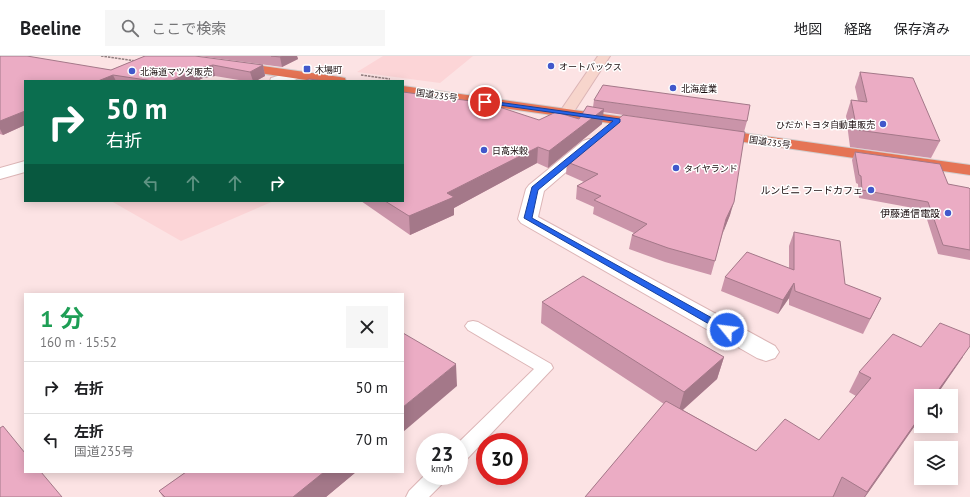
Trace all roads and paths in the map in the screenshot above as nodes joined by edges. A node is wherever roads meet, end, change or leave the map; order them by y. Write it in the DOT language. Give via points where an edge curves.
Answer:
graph roads {
  1 [pos="101,56"];
  2 [pos="604,56"];
  3 [pos="138,61"];
  4 [pos="225,65"];
  5 [pos="295,75"];
  6 [pos="359,75"];
  7 [pos="279,80"];
  8 [pos="332,80"];
  9 [pos="380,80"];
  10 [pos="404,86"];
  11 [pos="566,113"];
  12 [pos="618,120"];
  13 [pos="662,127"];
  14 [pos="702,132"];
  15 [pos="24,166"];
  16 [pos="970,170"];
  17 [pos="0,174"];
  18 [pos="473,326"];
  19 [pos="766,352"];
  20 [pos="468,445"];
  21 [pos="428,485"];
  22 [pos="416,497"];
  1 -- 3 [label="path"];
  2 -- 11 [label="street"];
  4 -- 5 [label="highway"];
  5 -- 7 [label="street"];
  5 -- 8 [label="highway"];
  6 -- 9 [label="path"];
  10 -- 11 [label="highway, 国道235号"];
  11 -- 12 [label="highway, 国道235号"];
  12 -- 13 [label="highway, 国道235号"];
  12 -- 19 [label="street" via="535,189 528,218"];
  14 -- 16 [label="highway, 国道235号"];
  15 -- 17 [label="street"];
  18 -- 20 [label="lane" via="545,368"];
  21 -- 22 [label="lane"];
}
